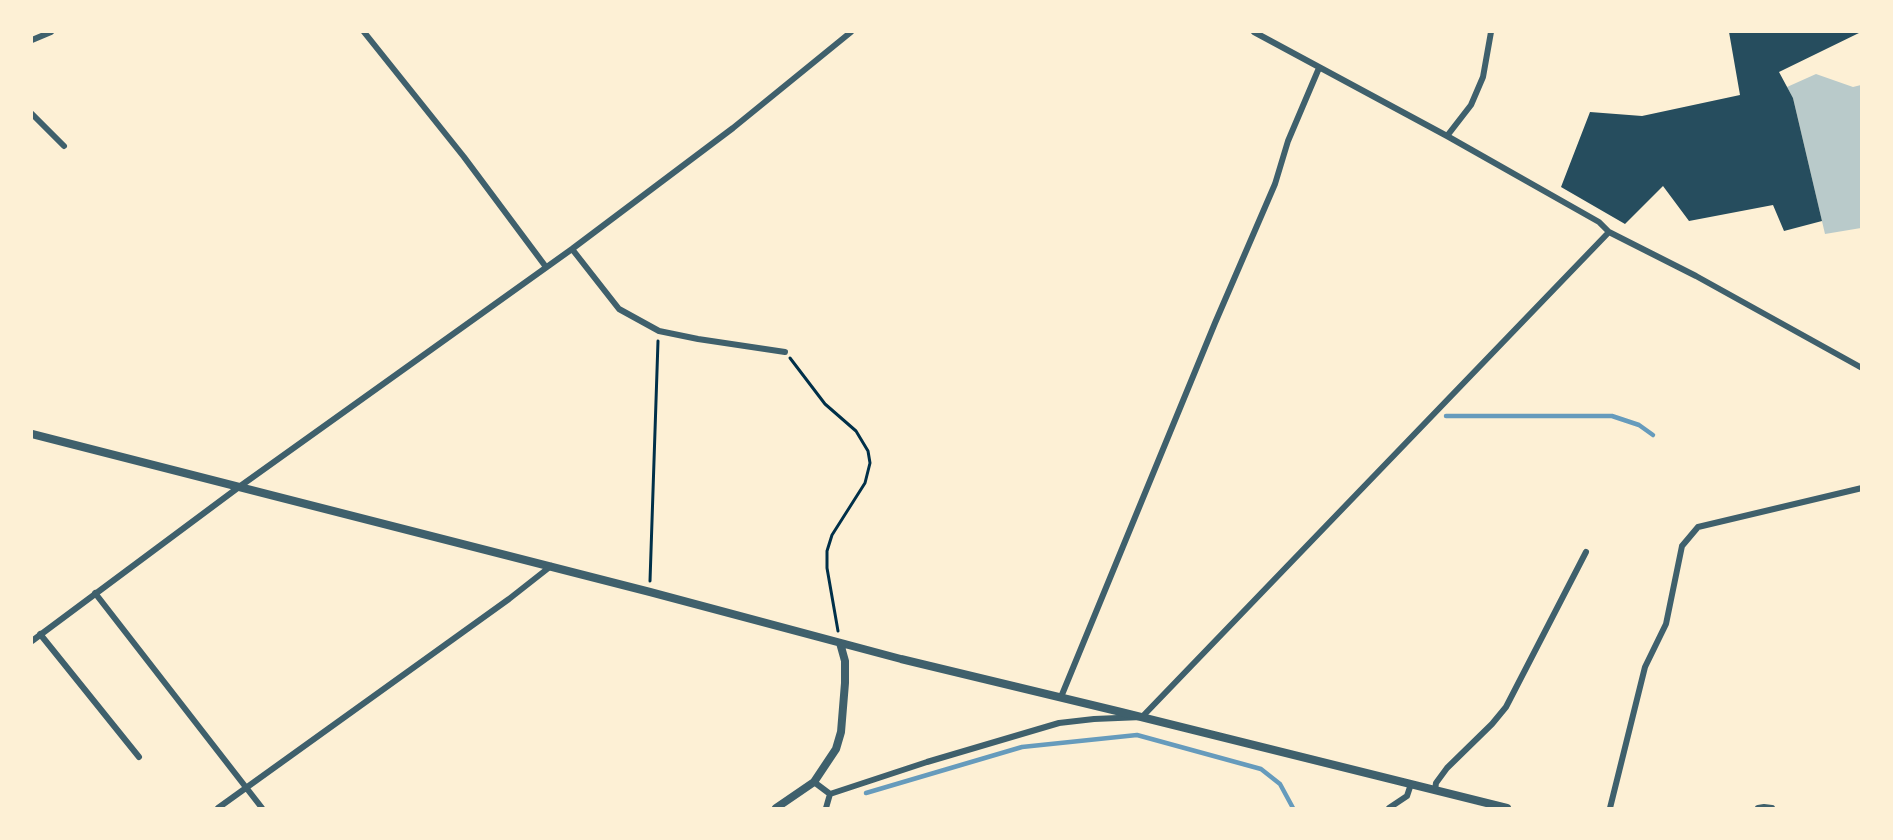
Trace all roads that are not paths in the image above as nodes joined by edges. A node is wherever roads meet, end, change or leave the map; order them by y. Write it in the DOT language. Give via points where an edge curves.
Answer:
graph roads {
  1 [pos="51,32"];
  2 [pos="364,32"];
  3 [pos="851,32"];
  4 [pos="1254,32"];
  5 [pos="1491,32"];
  6 [pos="32,40"];
  7 [pos="1319,68"];
  8 [pos="32,114"];
  9 [pos="1447,136"];
  10 [pos="64,146"];
  11 [pos="1609,232"];
  12 [pos="572,249"];
  13 [pos="546,267"];
  14 [pos="785,352"];
  15 [pos="1862,368"];
  16 [pos="32,434"];
  17 [pos="239,486"];
  18 [pos="1862,488"];
  19 [pos="1586,552"];
  20 [pos="551,566"];
  21 [pos="95,593"];
  22 [pos="40,634"];
  23 [pos="32,640"];
  24 [pos="840,643"];
  25 [pos="1062,697"];
  26 [pos="1142,717"];
  27 [pos="139,757"];
  28 [pos="814,782"];
  29 [pos="1411,784"];
  30 [pos="248,788"];
  31 [pos="1435,790"];
  32 [pos="830,794"];
  33 [pos="218,808"];
  34 [pos="262,808"];
  35 [pos="776,808"];
  36 [pos="826,808"];
  37 [pos="1389,808"];
  38 [pos="1507,808"];
  39 [pos="1610,808"];
  40 [pos="1758,808"];
  41 [pos="1772,808"];
  1 -- 6 [label="street"];
  2 -- 13 [label="street"];
  3 -- 12 [label="street" via="733,128"];
  4 -- 7 [label="street"];
  5 -- 9 [label="street" via="1483,76 1471,105"];
  7 -- 9 [label="street"];
  7 -- 25 [label="street" via="1288,141 1275,184"];
  8 -- 10 [label="street"];
  9 -- 11 [label="street" via="1599,222"];
  11 -- 15 [label="street"];
  11 -- 26 [label="street"];
  12 -- 13 [label="street"];
  12 -- 14 [label="street" via="619,309 658,331"];
  13 -- 17 [label="street"];
  16 -- 17 [label="street"];
  17 -- 20 [label="street"];
  17 -- 21 [label="street"];
  18 -- 39 [label="street" via="1698,527 1682,546 1666,624 1645,667"];
  19 -- 31 [label="street" via="1506,707 1447,768"];
  20 -- 24 [label="street"];
  20 -- 30 [label="street"];
  21 -- 22 [label="street"];
  21 -- 30 [label="street"];
  22 -- 23 [label="street"];
  22 -- 27 [label="street"];
  24 -- 25 [label="street"];
  24 -- 28 [label="street" via="846,683 841,732 836,749"];
  25 -- 26 [label="street"];
  26 -- 29 [label="street"];
  26 -- 32 [label="street" via="1059,723"];
  28 -- 32 [label="street"];
  28 -- 35 [label="street"];
  29 -- 31 [label="street"];
  29 -- 37 [label="street" via="1407,796"];
  30 -- 33 [label="street"];
  30 -- 34 [label="street"];
  31 -- 38 [label="street"];
  32 -- 36 [label="street"];
  40 -- 41 [label="street"];
}
